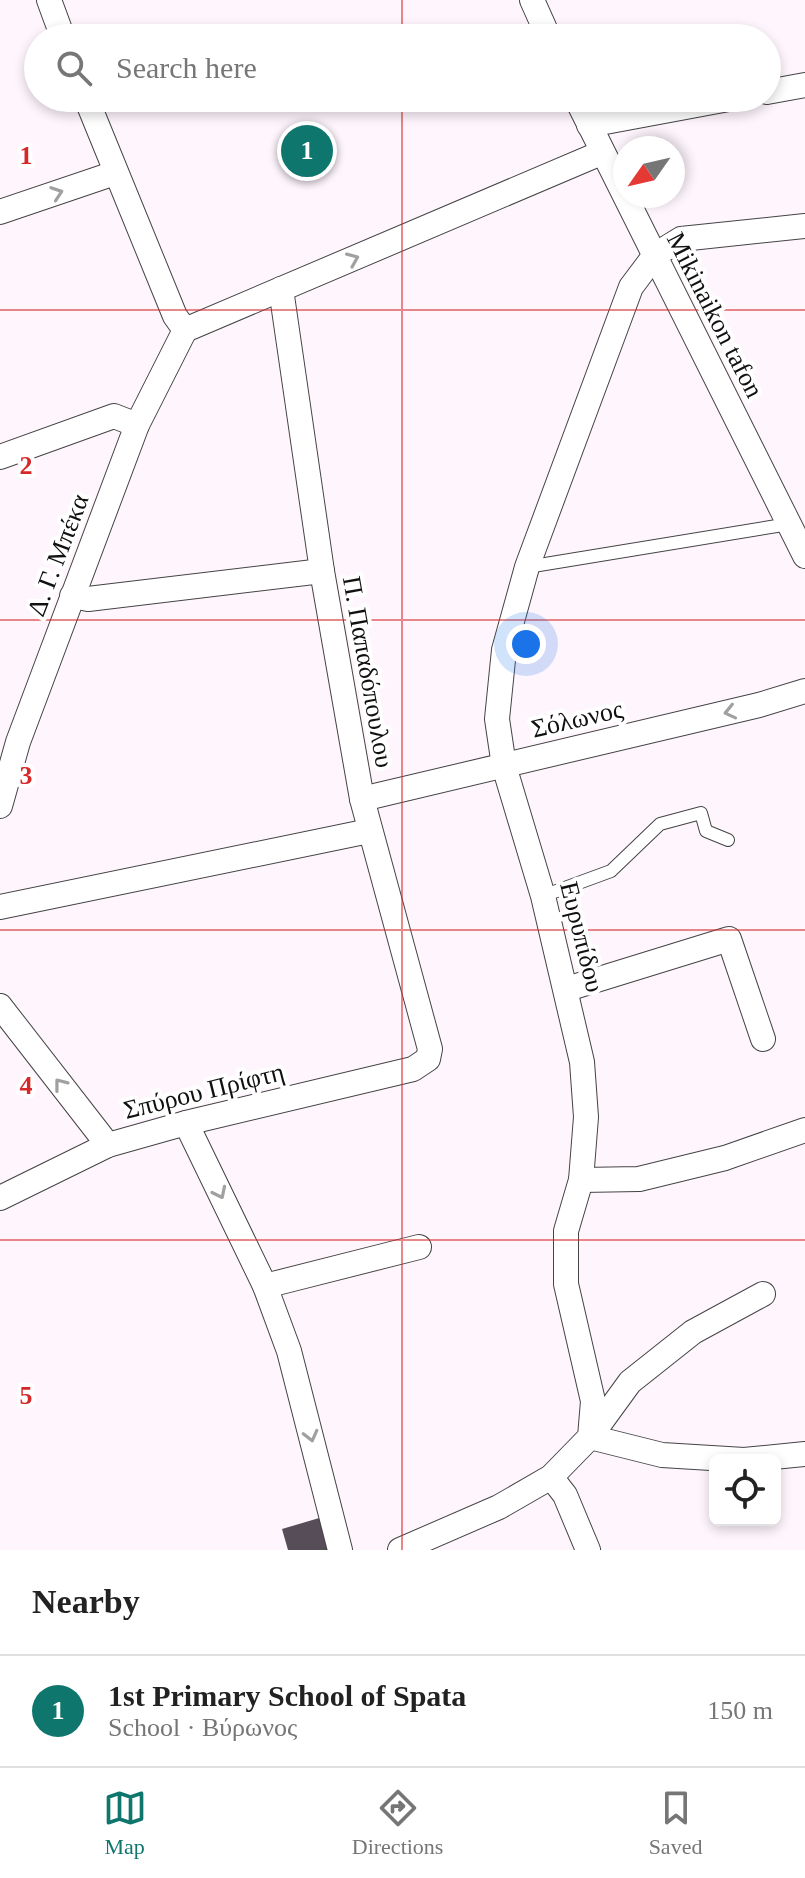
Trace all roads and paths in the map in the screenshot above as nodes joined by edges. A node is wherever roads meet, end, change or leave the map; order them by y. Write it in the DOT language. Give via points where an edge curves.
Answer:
graph roads {
  1 [pos="49,0"];
  2 [pos="532,0"];
  3 [pos="58,24"];
  4 [pos="543,24"];
  5 [pos="805,85"];
  6 [pos="781,89"];
  7 [pos="91,112"];
  8 [pos="583,112"];
  9 [pos="659,112"];
  10 [pos="589,125"];
  11 [pos="601,153"];
  12 [pos="115,173"];
  13 [pos="0,212"];
  14 [pos="805,226"];
  15 [pos="655,255"];
  16 [pos="281,289"];
  17 [pos="185,330"];
  18 [pos="137,425"];
  19 [pos="0,457"];
  20 [pos="789,524"];
  21 [pos="805,556"];
  22 [pos="527,567"];
  23 [pos="322,571"];
  24 [pos="72,596"];
  25 [pos="805,691"];
  26 [pos="504,766"];
  27 [pos="362,799"];
  28 [pos="0,806"];
  29 [pos="369,831"];
  30 [pos="728,840"];
  31 [pos="543,896"];
  32 [pos="0,907"];
  33 [pos="567,989"];
  34 [pos="0,1006"];
  35 [pos="763,1039"];
  36 [pos="428,1059"];
  37 [pos="186,1123"];
  38 [pos="805,1130"];
  39 [pos="108,1145"];
  40 [pos="581,1180"];
  41 [pos="0,1198"];
  42 [pos="419,1247"];
  43 [pos="265,1286"];
  44 [pos="763,1294"];
  45 [pos="590,1437"];
  46 [pos="805,1454"];
  47 [pos="551,1477"];
  48 [pos="340,1550"];
  49 [pos="400,1550"];
  50 [pos="588,1550"];
  1 -- 3 [label="street"];
  2 -- 4 [label="street"];
  5 -- 6 [label="street"];
  7 -- 12 [label="street"];
  8 -- 10 [label="street, Μikinaikon tafon"];
  9 -- 10 [label="street"];
  10 -- 11 [label="street, Μikinaikon tafon"];
  11 -- 15 [label="street, Μikinaikon tafon"];
  16 -- 11 [label="street, one-way"];
  13 -- 12 [label="street, one-way"];
  12 -- 17 [label="street"];
  14 -- 15 [label="street" via="681,239"];
  15 -- 20 [label="street, Μikinaikon tafon"];
  15 -- 22 [label="street, Ευρυπίδου" via="631,287"];
  16 -- 17 [label="street"];
  16 -- 23 [label="street, Π. Παπαδόπουλου"];
  17 -- 18 [label="street, Δ. Γ. Μπέκα"];
  18 -- 19 [label="street" via="114,416"];
  18 -- 24 [label="street, Δ. Γ. Μπέκα"];
  20 -- 21 [label="street, Μikinaikon tafon"];
  20 -- 22 [label="lane"];
  22 -- 26 [label="street, Ευρυπίδου" via="504,650 497,719"];
  23 -- 24 [label="street" via="88,599"];
  23 -- 27 [label="street, Π. Παπαδόπουλου"];
  24 -- 28 [label="street, Δ. Γ. Μπέκα"];
  25 -- 26 [label="street, Σόλωνος, one-way"];
  26 -- 27 [label="street, Σόλωνος"];
  26 -- 31 [label="street, Ευρυπίδου"];
  27 -- 29 [label="street, Π. Παπαδόπουλου"];
  29 -- 32 [label="street"];
  29 -- 36 [label="street, Π. Παπαδόπουλου" via="430,1049"];
  30 -- 31 [label="lane" via="706,831 701,813 660,824 611,871"];
  31 -- 33 [label="street, Ευρυπίδου"];
  33 -- 35 [label="street" via="729,939"];
  33 -- 40 [label="street, Ευρυπίδου" via="582,1062 586,1117"];
  39 -- 34 [label="street, one-way"];
  36 -- 37 [label="street, Σπύρου Πρίφτη" via="413,1069"];
  37 -- 39 [label="street, Σπύρου Πρίφτη"];
  37 -- 43 [label="street, one-way"];
  38 -- 40 [label="street" via="725,1158 639,1179"];
  39 -- 41 [label="street, Σπύρου Πρίφτη"];
  40 -- 45 [label="street, Ευρυπίδου" via="566,1231 566,1284 593,1401"];
  42 -- 43 [label="street"];
  43 -- 48 [label="street, one-way" via="289,1351"];
  44 -- 45 [label="street" via="693,1332 630,1382"];
  45 -- 46 [label="street" via="662,1455 744,1460"];
  45 -- 47 [label="street"];
  47 -- 49 [label="street" via="499,1507"];
  47 -- 50 [label="street" via="565,1495"];
}
